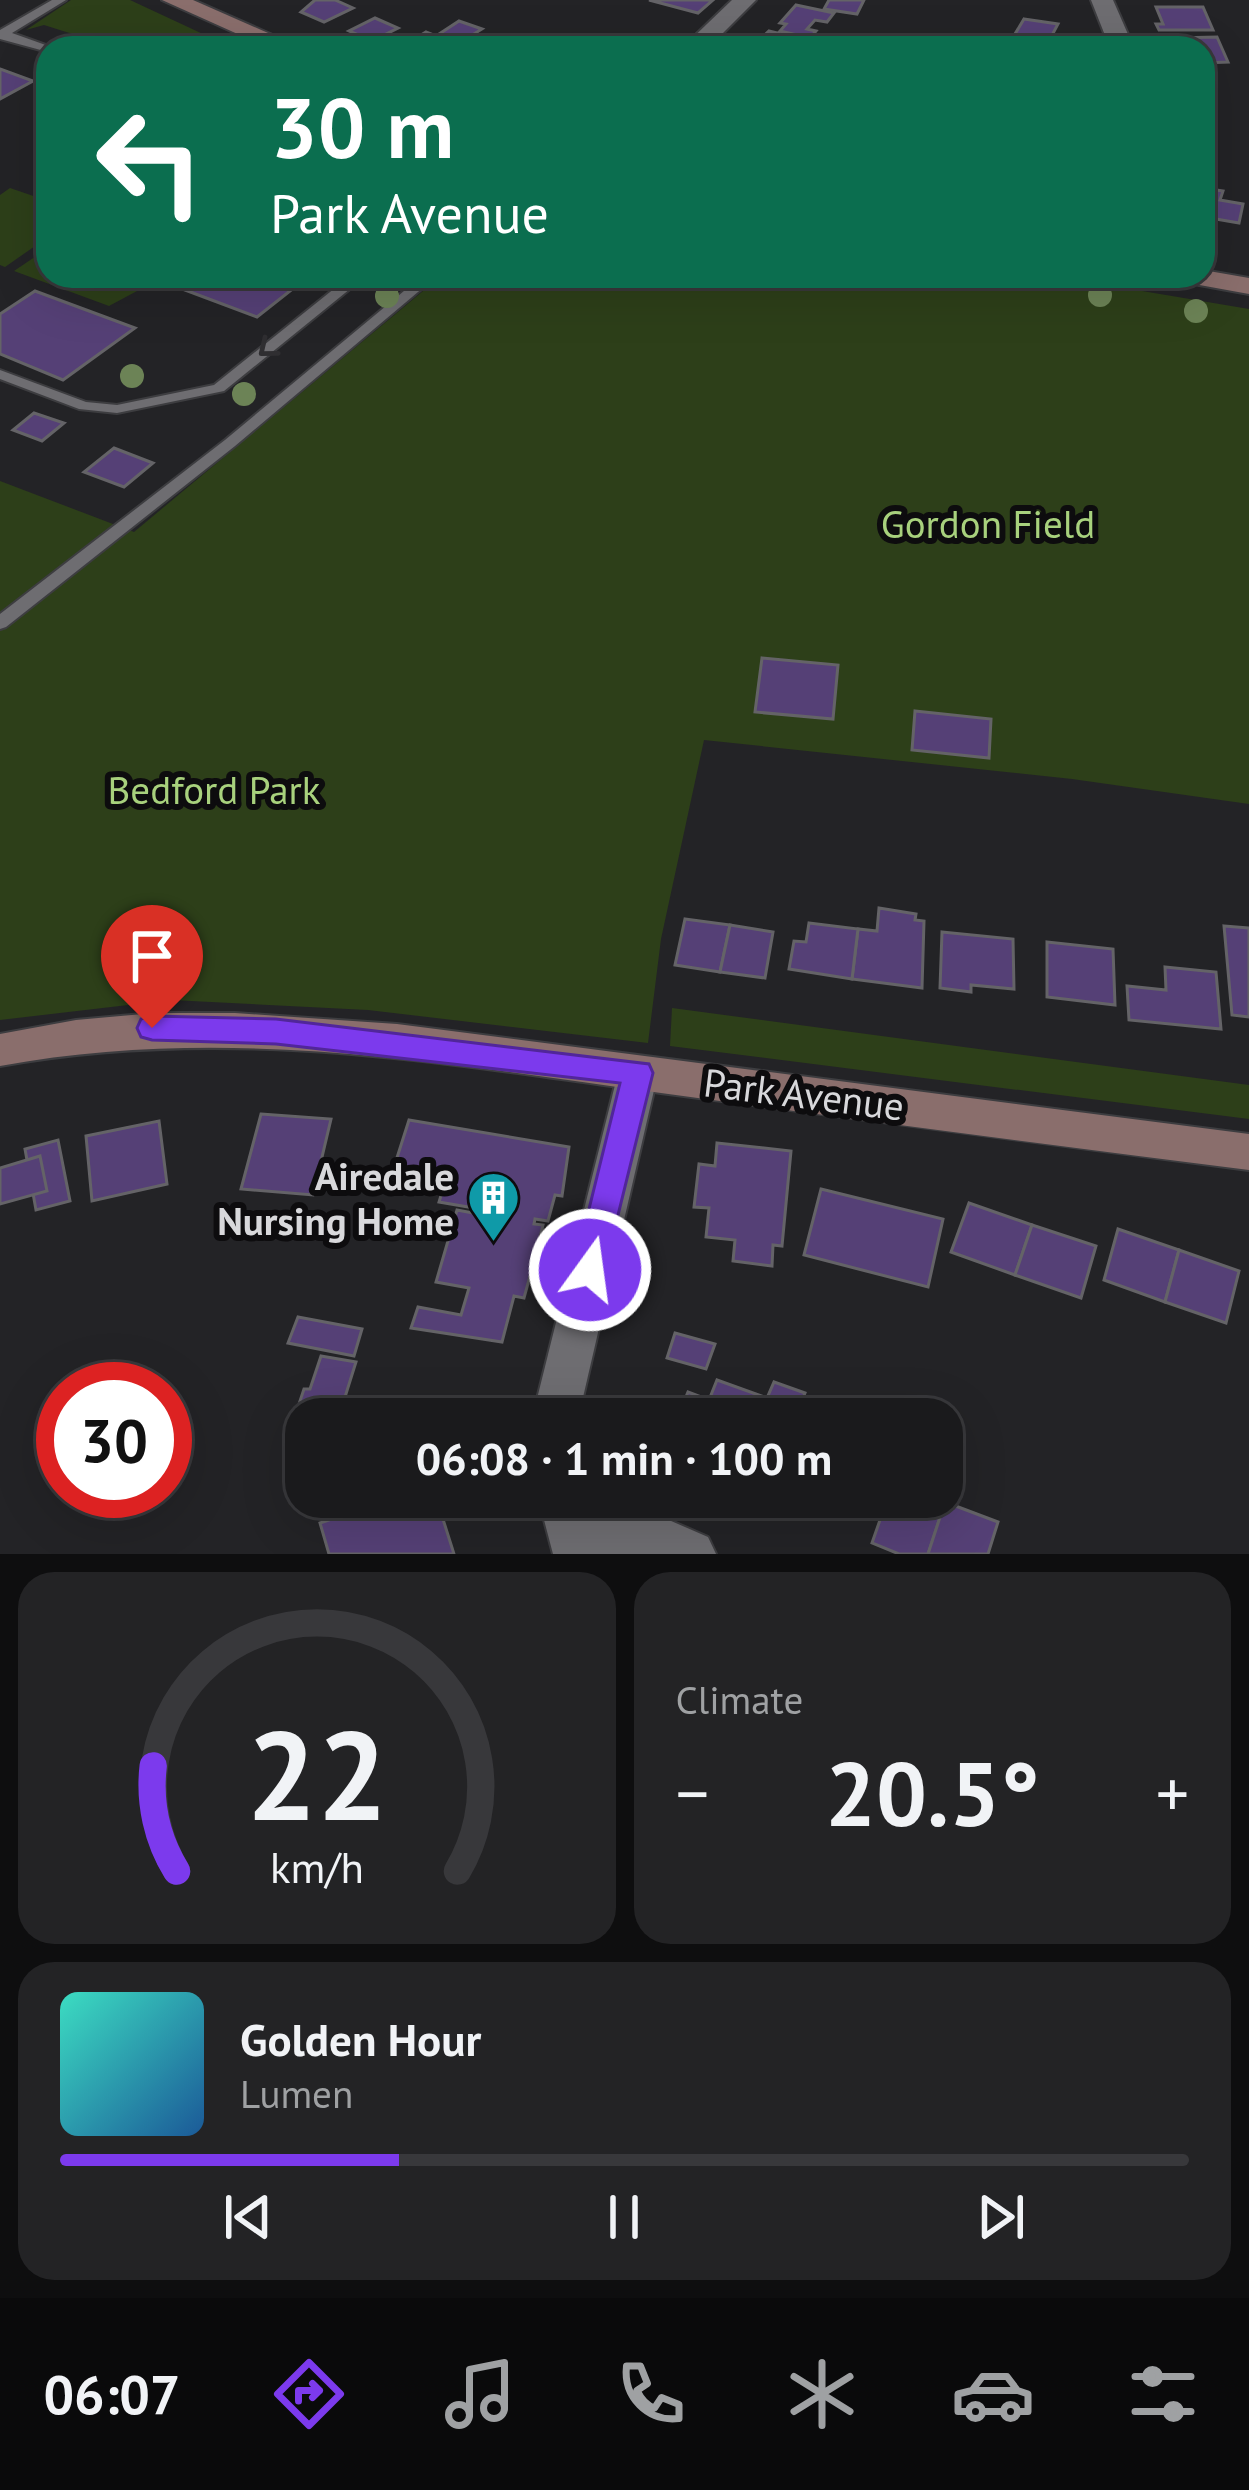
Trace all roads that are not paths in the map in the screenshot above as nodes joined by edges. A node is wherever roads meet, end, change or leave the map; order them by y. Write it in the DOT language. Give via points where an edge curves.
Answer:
graph roads {
  1 [pos="60,0"];
  2 [pos="173,0"];
  3 [pos="745,0"];
  4 [pos="1102,0"];
  5 [pos="1,34"];
  6 [pos="261,36"];
  7 [pos="707,36"];
  8 [pos="1117,36"];
  9 [pos="36,44"];
  10 [pos="1215,280"];
  11 [pos="1249,286"];
  12 [pos="343,288"];
  13 [pos="416,288"];
  14 [pos="0,374"];
  15 [pos="0,623"];
  16 [pos="0,1050"];
  17 [pos="638,1073"];
  18 [pos="1249,1152"];
  19 [pos="560,1398"];
  20 [pos="571,1528"];
  21 [pos="691,1554"];
  1 -- 5 [label="lane"];
  2 -- 6 [label="street"];
  3 -- 7 [label="street"];
  4 -- 8 [label="street"];
  5 -- 9 [label="lane"];
  10 -- 11 [label="street"];
  12 -- 14 [label="lane, one-way" via="219,388 117,409 84,406"];
  13 -- 15 [label="lane"];
  16 -- 17 [label="street, Park Avenue" via="152,1028 276,1031"];
  17 -- 18 [label="street, Park Avenue"];
  17 -- 19 [label="street"];
  20 -- 21 [label="street" via="655,1538"];
}
